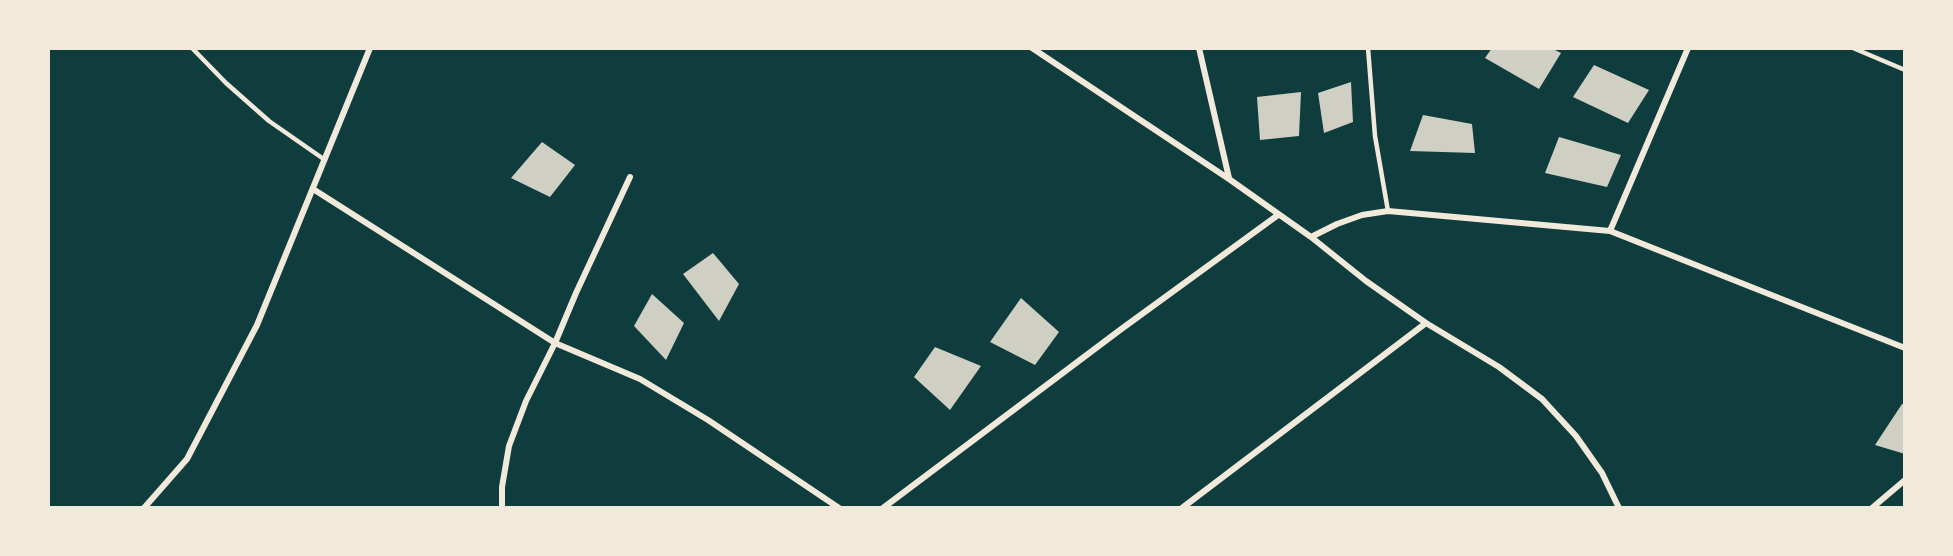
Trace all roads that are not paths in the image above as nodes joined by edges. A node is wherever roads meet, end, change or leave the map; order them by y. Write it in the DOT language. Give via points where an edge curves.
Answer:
graph roads {
  1 [pos="192,48"];
  2 [pos="370,48"];
  3 [pos="1032,48"];
  4 [pos="1199,48"];
  5 [pos="1368,48"];
  6 [pos="1688,48"];
  7 [pos="1853,48"];
  8 [pos="1905,70"];
  9 [pos="325,160"];
  10 [pos="630,177"];
  11 [pos="1229,179"];
  12 [pos="313,189"];
  13 [pos="1388,211"];
  14 [pos="1278,215"];
  15 [pos="1610,231"];
  16 [pos="1311,237"];
  17 [pos="1426,323"];
  18 [pos="555,343"];
  19 [pos="1905,348"];
  20 [pos="1905,480"];
  21 [pos="144,508"];
  22 [pos="502,508"];
  23 [pos="839,508"];
  24 [pos="883,508"];
  25 [pos="1182,508"];
  26 [pos="1619,508"];
  27 [pos="1872,508"];
  1 -- 9 [label="lane" via="269,122"];
  2 -- 9 [label="street"];
  3 -- 11 [label="street"];
  4 -- 11 [label="street"];
  5 -- 13 [label="lane" via="1375,136"];
  6 -- 15 [label="street"];
  7 -- 8 [label="lane"];
  9 -- 12 [label="street"];
  10 -- 18 [label="street"];
  11 -- 14 [label="street"];
  12 -- 18 [label="street"];
  12 -- 21 [label="street" via="257,325 187,459"];
  13 -- 15 [label="street"];
  13 -- 16 [label="street" via="1354,218"];
  14 -- 16 [label="street"];
  14 -- 24 [label="street"];
  15 -- 19 [label="street"];
  16 -- 17 [label="street"];
  17 -- 25 [label="street"];
  17 -- 26 [label="street" via="1499,367 1542,399 1576,436 1602,473"];
  18 -- 22 [label="street" via="509,446"];
  18 -- 23 [label="street" via="640,379"];
  20 -- 27 [label="street"];
}
